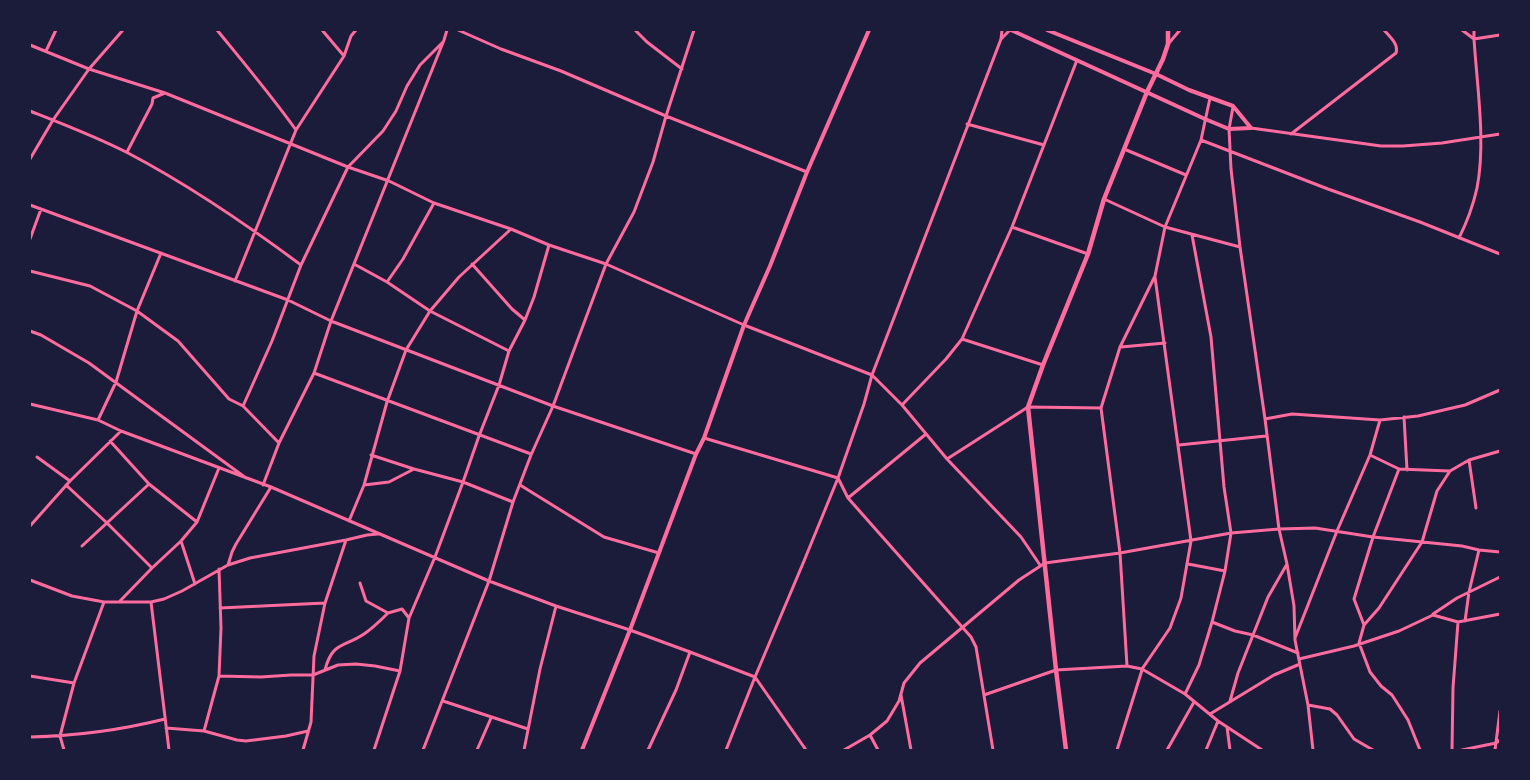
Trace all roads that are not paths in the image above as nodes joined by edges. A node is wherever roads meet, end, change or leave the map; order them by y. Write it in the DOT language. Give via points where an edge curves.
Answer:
graph roads {
  1 [pos="56,30"];
  2 [pos="123,30"];
  3 [pos="217,30"];
  4 [pos="322,30"];
  5 [pos="356,30"];
  6 [pos="447,30"];
  7 [pos="458,30"];
  8 [pos="635,30"];
  9 [pos="694,30"];
  10 [pos="869,30"];
  11 [pos="1002,30"];
  12 [pos="1010,30"];
  13 [pos="1047,30"];
  14 [pos="1168,30"];
  15 [pos="1180,30"];
  16 [pos="1384,30"];
  17 [pos="1462,30"];
  18 [pos="1474,30"];
  19 [pos="1500,34"];
  20 [pos="1001,39"];
  21 [pos="1474,39"];
  22 [pos="444,40"];
  23 [pos="1168,44"];
  24 [pos="30,45"];
  25 [pos="46,51"];
  26 [pos="344,56"];
  27 [pos="1077,60"];
  28 [pos="90,69"];
  29 [pos="682,69"];
  30 [pos="1156,74"];
  31 [pos="1147,92"];
  32 [pos="166,93"];
  33 [pos="1210,98"];
  34 [pos="1233,106"];
  35 [pos="30,111"];
  36 [pos="666,116"];
  37 [pos="1206,119"];
  38 [pos="53,120"];
  39 [pos="968,124"];
  40 [pos="1251,128"];
  41 [pos="1229,129"];
  42 [pos="296,130"];
  43 [pos="1291,134"];
  44 [pos="1500,134"];
  45 [pos="1481,138"];
  46 [pos="1201,140"];
  47 [pos="290,142"];
  48 [pos="1044,145"];
  49 [pos="1123,149"];
  50 [pos="127,152"];
  51 [pos="1230,152"];
  52 [pos="30,159"];
  53 [pos="348,167"];
  54 [pos="807,172"];
  55 [pos="1186,175"];
  56 [pos="389,181"];
  57 [pos="1104,199"];
  58 [pos="434,203"];
  59 [pos="30,205"];
  60 [pos="41,209"];
  61 [pos="1012,227"];
  62 [pos="1165,227"];
  63 [pos="511,229"];
  64 [pos="254,231"];
  65 [pos="1192,235"];
  66 [pos="1459,238"];
  67 [pos="30,239"];
  68 [pos="549,244"];
  69 [pos="1240,247"];
  70 [pos="161,252"];
  71 [pos="1088,254"];
  72 [pos="1500,254"];
  73 [pos="354,264"];
  74 [pos="472,264"];
  75 [pos="606,264"];
  76 [pos="301,265"];
  77 [pos="30,270"];
  78 [pos="1154,276"];
  79 [pos="235,281"];
  80 [pos="387,282"];
  81 [pos="288,300"];
  82 [pos="137,311"];
  83 [pos="430,311"];
  84 [pos="525,320"];
  85 [pos="331,321"];
  86 [pos="744,325"];
  87 [pos="30,331"];
  88 [pos="962,339"];
  89 [pos="1165,343"];
  90 [pos="1120,347"];
  91 [pos="406,350"];
  92 [pos="509,350"];
  93 [pos="1043,365"];
  94 [pos="314,373"];
  95 [pos="872,375"];
  96 [pos="116,382"];
  97 [pos="499,385"];
  98 [pos="1500,390"];
  99 [pos="387,402"];
  100 [pos="30,404"];
  101 [pos="902,405"];
  102 [pos="243,406"];
  103 [pos="553,406"];
  104 [pos="1028,407"];
  105 [pos="1101,408"];
  106 [pos="1404,418"];
  107 [pos="1265,419"];
  108 [pos="98,420"];
  109 [pos="1380,420"];
  110 [pos="121,431"];
  111 [pos="926,434"];
  112 [pos="479,436"];
  113 [pos="1266,436"];
  114 [pos="704,438"];
  115 [pos="1220,440"];
  116 [pos="110,441"];
  117 [pos="279,444"];
  118 [pos="1178,445"];
  119 [pos="1500,451"];
  120 [pos="531,454"];
  121 [pos="696,454"];
  122 [pos="371,455"];
  123 [pos="1370,455"];
  124 [pos="37,457"];
  125 [pos="947,459"];
  126 [pos="1469,460"];
  127 [pos="219,468"];
  128 [pos="414,469"];
  129 [pos="1399,469"];
  130 [pos="1407,470"];
  131 [pos="1450,471"];
  132 [pos="838,478"];
  133 [pos="250,480"];
  134 [pos="70,481"];
  135 [pos="463,482"];
  136 [pos="149,484"];
  137 [pos="66,485"];
  138 [pos="263,485"];
  139 [pos="364,485"];
  140 [pos="520,485"];
  141 [pos="271,487"];
  142 [pos="848,498"];
  143 [pos="513,502"];
  144 [pos="1476,508"];
  145 [pos="349,521"];
  146 [pos="197,522"];
  147 [pos="107,523"];
  148 [pos="31,524"];
  149 [pos="1279,529"];
  150 [pos="1337,531"];
  151 [pos="1231,533"];
  152 [pos="381,534"];
  153 [pos="1373,537"];
  154 [pos="182,540"];
  155 [pos="346,540"];
  156 [pos="1191,541"];
  157 [pos="1422,542"];
  158 [pos="82,546"];
  159 [pos="1479,550"];
  160 [pos="1500,552"];
  161 [pos="659,553"];
  162 [pos="1120,553"];
  163 [pos="435,557"];
  164 [pos="1042,564"];
  165 [pos="1188,564"];
  166 [pos="1287,564"];
  167 [pos="228,565"];
  168 [pos="152,568"];
  169 [pos="219,570"];
  170 [pos="1225,571"];
  171 [pos="1500,578"];
  172 [pos="30,580"];
  173 [pos="490,581"];
  174 [pos="360,583"];
  175 [pos="194,584"];
  176 [pos="1469,592"];
  177 [pos="119,601"];
  178 [pos="104,602"];
  179 [pos="151,602"];
  180 [pos="325,603"];
  181 [pos="556,606"];
  182 [pos="220,608"];
  183 [pos="388,613"];
  184 [pos="1500,614"];
  185 [pos="1433,615"];
  186 [pos="409,618"];
  187 [pos="1465,621"];
  188 [pos="1212,622"];
  189 [pos="1458,622"];
  190 [pos="1364,626"];
  191 [pos="963,628"];
  192 [pos="630,630"];
  193 [pos="1252,635"];
  194 [pos="1294,640"];
  195 [pos="1359,643"];
  196 [pos="690,652"];
  197 [pos="1298,653"];
  198 [pos="1299,662"];
  199 [pos="1127,666"];
  200 [pos="1142,669"];
  201 [pos="325,670"];
  202 [pos="1056,670"];
  203 [pos="400,671"];
  204 [pos="313,675"];
  205 [pos="30,676"];
  206 [pos="218,676"];
  207 [pos="755,676"];
  208 [pos="74,684"];
  209 [pos="901,694"];
  210 [pos="1185,694"];
  211 [pos="984,695"];
  212 [pos="442,701"];
  213 [pos="1230,701"];
  214 [pos="1194,702"];
  215 [pos="1308,705"];
  216 [pos="1500,711"];
  217 [pos="1210,714"];
  218 [pos="492,718"];
  219 [pos="165,719"];
  220 [pos="1218,720"];
  221 [pos="1227,726"];
  222 [pos="166,728"];
  223 [pos="528,729"];
  224 [pos="204,731"];
  225 [pos="308,731"];
  226 [pos="870,735"];
  227 [pos="60,736"];
  228 [pos="30,737"];
  229 [pos="1500,740"];
  230 [pos="1496,743"];
  231 [pos="64,750"];
  232 [pos="169,750"];
  233 [pos="303,750"];
  234 [pos="374,750"];
  235 [pos="423,750"];
  236 [pos="477,750"];
  237 [pos="524,750"];
  238 [pos="582,750"];
  239 [pos="648,750"];
  240 [pos="726,750"];
  241 [pos="806,750"];
  242 [pos="844,750"];
  243 [pos="878,750"];
  244 [pos="911,750"];
  245 [pos="992,750"];
  246 [pos="1066,750"];
  247 [pos="1117,750"];
  248 [pos="1167,750"];
  249 [pos="1206,750"];
  250 [pos="1230,750"];
  251 [pos="1262,750"];
  252 [pos="1313,750"];
  253 [pos="1373,750"];
  254 [pos="1420,750"];
  255 [pos="1452,750"];
  256 [pos="1462,750"];
  257 [pos="1494,750"];
  1 -- 25 [label="street"];
  2 -- 28 [label="street"];
  3 -- 42 [label="street"];
  4 -- 26 [label="street"];
  5 -- 26 [label="street"];
  6 -- 22 [label="street"];
  7 -- 36 [label="street"];
  8 -- 29 [label="street"];
  9 -- 29 [label="street"];
  10 -- 54 [label="street"];
  11 -- 20 [label="street"];
  12 -- 20 [label="street"];
  12 -- 27 [label="street"];
  13 -- 30 [label="street"];
  14 -- 23 [label="main road"];
  15 -- 23 [label="street"];
  16 -- 43 [label="street" via="1396,45 1396,52"];
  17 -- 21 [label="street"];
  18 -- 21 [label="street"];
  19 -- 21 [label="street"];
  20 -- 39 [label="street"];
  21 -- 45 [label="street"];
  22 -- 53 [label="street" via="420,65 383,131"];
  22 -- 56 [label="street"];
  23 -- 30 [label="main road"];
  24 -- 25 [label="street"];
  25 -- 28 [label="street"];
  26 -- 42 [label="street"];
  27 -- 31 [label="street"];
  27 -- 48 [label="street"];
  28 -- 32 [label="street"];
  28 -- 38 [label="street"];
  29 -- 36 [label="street"];
  30 -- 31 [label="main road"];
  30 -- 33 [label="street"];
  31 -- 37 [label="street"];
  31 -- 49 [label="main road"];
  32 -- 47 [label="street"];
  32 -- 50 [label="street" via="153,98"];
  33 -- 34 [label="street"];
  33 -- 37 [label="street"];
  34 -- 40 [label="street"];
  34 -- 41 [label="street"];
  35 -- 38 [label="street"];
  36 -- 54 [label="street"];
  36 -- 75 [label="street" via="652,167 634,212"];
  37 -- 41 [label="street"];
  37 -- 46 [label="street"];
  38 -- 50 [label="street"];
  38 -- 52 [label="street"];
  39 -- 48 [label="street"];
  39 -- 95 [label="street"];
  40 -- 41 [label="street"];
  40 -- 43 [label="street"];
  41 -- 51 [label="street"];
  42 -- 47 [label="street"];
  43 -- 45 [label="street" via="1388,146"];
  44 -- 45 [label="street"];
  45 -- 66 [label="street" via="1477,186"];
  46 -- 51 [label="street"];
  46 -- 55 [label="street"];
  47 -- 53 [label="street"];
  47 -- 64 [label="street"];
  48 -- 61 [label="street"];
  49 -- 55 [label="street"];
  49 -- 57 [label="main road"];
  50 -- 64 [label="street"];
  51 -- 66 [label="street"];
  51 -- 69 [label="street"];
  53 -- 56 [label="street"];
  53 -- 76 [label="street"];
  54 -- 86 [label="street"];
  55 -- 62 [label="street"];
  56 -- 58 [label="street"];
  56 -- 73 [label="street"];
  57 -- 62 [label="street"];
  57 -- 71 [label="main road"];
  58 -- 63 [label="street"];
  58 -- 80 [label="street"];
  59 -- 60 [label="street"];
  60 -- 67 [label="street"];
  60 -- 70 [label="street"];
  61 -- 71 [label="street"];
  61 -- 88 [label="street"];
  62 -- 65 [label="street"];
  62 -- 78 [label="street"];
  63 -- 68 [label="street"];
  63 -- 74 [label="street"];
  64 -- 76 [label="street"];
  64 -- 79 [label="street"];
  65 -- 69 [label="street"];
  65 -- 115 [label="street" via="1211,337"];
  66 -- 72 [label="street"];
  68 -- 75 [label="street"];
  68 -- 84 [label="street"];
  69 -- 107 [label="street"];
  70 -- 79 [label="street"];
  70 -- 82 [label="street"];
  71 -- 93 [label="main road"];
  73 -- 80 [label="street"];
  73 -- 85 [label="street"];
  74 -- 83 [label="street"];
  74 -- 84 [label="street"];
  75 -- 86 [label="street"];
  75 -- 103 [label="street"];
  76 -- 81 [label="street"];
  77 -- 82 [label="street" via="90,286"];
  78 -- 89 [label="street"];
  78 -- 90 [label="street"];
  79 -- 81 [label="street"];
  80 -- 83 [label="street"];
  81 -- 85 [label="street"];
  81 -- 102 [label="street"];
  82 -- 96 [label="street"];
  82 -- 102 [label="street" via="178,341 229,399"];
  83 -- 91 [label="street"];
  83 -- 92 [label="street"];
  84 -- 92 [label="street"];
  85 -- 91 [label="street"];
  85 -- 94 [label="street"];
  86 -- 95 [label="street"];
  86 -- 114 [label="street"];
  87 -- 96 [label="street" via="89,363"];
  88 -- 93 [label="street"];
  88 -- 101 [label="street"];
  89 -- 90 [label="street"];
  89 -- 118 [label="street"];
  90 -- 105 [label="street"];
  91 -- 97 [label="street"];
  91 -- 99 [label="street"];
  92 -- 97 [label="street"];
  93 -- 104 [label="main road"];
  94 -- 99 [label="street"];
  94 -- 117 [label="street"];
  95 -- 101 [label="street"];
  95 -- 132 [label="street"];
  96 -- 108 [label="street"];
  96 -- 133 [label="street"];
  97 -- 103 [label="street"];
  97 -- 112 [label="street"];
  98 -- 106 [label="street" via="1442,411"];
  99 -- 112 [label="street"];
  99 -- 122 [label="street"];
  100 -- 108 [label="street"];
  101 -- 111 [label="street"];
  102 -- 117 [label="street"];
  103 -- 120 [label="street"];
  103 -- 121 [label="street"];
  104 -- 105 [label="street"];
  104 -- 125 [label="street"];
  104 -- 164 [label="main road"];
  105 -- 162 [label="street"];
  106 -- 109 [label="street"];
  106 -- 130 [label="street"];
  107 -- 109 [label="street" via="1292,414"];
  107 -- 113 [label="street"];
  108 -- 110 [label="street"];
  109 -- 123 [label="street"];
  110 -- 116 [label="street"];
  110 -- 127 [label="street"];
  111 -- 125 [label="street"];
  111 -- 142 [label="street"];
  112 -- 120 [label="street"];
  112 -- 135 [label="street"];
  113 -- 115 [label="street"];
  113 -- 149 [label="street"];
  114 -- 121 [label="street"];
  114 -- 132 [label="street"];
  115 -- 118 [label="street"];
  115 -- 151 [label="street"];
  116 -- 134 [label="street"];
  116 -- 136 [label="street"];
  117 -- 138 [label="street"];
  118 -- 156 [label="street"];
  119 -- 126 [label="street"];
  120 -- 140 [label="street"];
  121 -- 161 [label="street"];
  122 -- 128 [label="street"];
  122 -- 139 [label="street"];
  123 -- 129 [label="street"];
  123 -- 150 [label="street"];
  124 -- 134 [label="street"];
  125 -- 164 [label="street" via="1021,537"];
  126 -- 131 [label="street"];
  126 -- 144 [label="street"];
  127 -- 133 [label="street"];
  127 -- 146 [label="street"];
  128 -- 135 [label="street"];
  128 -- 139 [label="street" via="389,482"];
  129 -- 130 [label="street"];
  129 -- 153 [label="street"];
  130 -- 131 [label="street"];
  131 -- 157 [label="street" via="1437,491"];
  132 -- 142 [label="street"];
  132 -- 207 [label="street"];
  133 -- 138 [label="street"];
  134 -- 137 [label="street"];
  135 -- 143 [label="street"];
  135 -- 163 [label="street"];
  136 -- 146 [label="street"];
  136 -- 147 [label="street"];
  137 -- 147 [label="street"];
  137 -- 148 [label="street"];
  138 -- 141 [label="street"];
  139 -- 145 [label="street"];
  140 -- 143 [label="street"];
  140 -- 161 [label="street" via="604,538"];
  141 -- 145 [label="street"];
  141 -- 167 [label="street" via="236,544"];
  142 -- 191 [label="street"];
  143 -- 173 [label="street"];
  145 -- 152 [label="street"];
  146 -- 154 [label="street"];
  147 -- 158 [label="street"];
  147 -- 168 [label="street"];
  149 -- 150 [label="street"];
  149 -- 151 [label="street"];
  149 -- 166 [label="street"];
  150 -- 153 [label="street"];
  150 -- 194 [label="street"];
  151 -- 156 [label="street"];
  151 -- 170 [label="street"];
  152 -- 155 [label="street"];
  152 -- 163 [label="street"];
  153 -- 157 [label="street"];
  153 -- 190 [label="street" via="1354,599"];
  154 -- 168 [label="street"];
  154 -- 175 [label="street"];
  155 -- 167 [label="street"];
  155 -- 180 [label="street"];
  156 -- 162 [label="street"];
  156 -- 165 [label="street"];
  157 -- 159 [label="street"];
  157 -- 190 [label="street"];
  159 -- 160 [label="street"];
  159 -- 176 [label="street"];
  161 -- 192 [label="street"];
  162 -- 164 [label="street"];
  162 -- 199 [label="street"];
  163 -- 173 [label="street"];
  163 -- 186 [label="street"];
  164 -- 191 [label="street"];
  164 -- 202 [label="main road"];
  165 -- 170 [label="street"];
  165 -- 200 [label="street" via="1170,628"];
  166 -- 193 [label="street"];
  166 -- 194 [label="street" via="1294,606"];
  167 -- 169 [label="street"];
  168 -- 177 [label="street"];
  169 -- 175 [label="street"];
  169 -- 182 [label="street"];
  170 -- 188 [label="street"];
  171 -- 176 [label="street"];
  172 -- 178 [label="street" via="72,596"];
  173 -- 181 [label="street"];
  173 -- 212 [label="street"];
  174 -- 183 [label="street" via="366,601"];
  175 -- 179 [label="street"];
  176 -- 185 [label="street"];
  176 -- 187 [label="street"];
  177 -- 178 [label="street"];
  177 -- 179 [label="street"];
  178 -- 208 [label="street"];
  179 -- 219 [label="street"];
  180 -- 182 [label="street"];
  180 -- 204 [label="street"];
  181 -- 192 [label="street"];
  181 -- 223 [label="street"];
  182 -- 206 [label="street"];
  183 -- 186 [label="street" via="402,609"];
  183 -- 201 [label="street" via="364,634 338,647 328,657"];
  184 -- 187 [label="street"];
  185 -- 189 [label="street"];
  185 -- 195 [label="street" via="1399,631"];
  186 -- 203 [label="street"];
  187 -- 189 [label="street"];
  188 -- 193 [label="street"];
  188 -- 210 [label="street" via="1199,665"];
  189 -- 255 [label="street"];
  190 -- 195 [label="street"];
  191 -- 209 [label="street" via="920,663 904,683"];
  191 -- 211 [label="street" via="976,648"];
  192 -- 196 [label="street"];
  192 -- 238 [label="street"];
  193 -- 197 [label="street"];
  193 -- 213 [label="street"];
  194 -- 197 [label="street"];
  195 -- 198 [label="street"];
  195 -- 254 [label="street" via="1370,672 1392,695 1408,720"];
  196 -- 207 [label="street"];
  196 -- 239 [label="street"];
  197 -- 198 [label="street"];
  198 -- 213 [label="street"];
  198 -- 215 [label="street"];
  199 -- 200 [label="street"];
  199 -- 202 [label="street"];
  200 -- 210 [label="street"];
  200 -- 247 [label="street"];
  201 -- 203 [label="street" via="356,664"];
  201 -- 204 [label="street"];
  202 -- 211 [label="street"];
  202 -- 246 [label="main road"];
  203 -- 234 [label="street"];
  204 -- 206 [label="street"];
  204 -- 225 [label="street"];
  205 -- 208 [label="street"];
  206 -- 224 [label="street"];
  207 -- 240 [label="street"];
  207 -- 241 [label="street"];
  208 -- 227 [label="street"];
  209 -- 226 [label="street" via="887,721"];
  209 -- 244 [label="street"];
  210 -- 214 [label="street"];
  211 -- 245 [label="street"];
  212 -- 218 [label="street"];
  212 -- 235 [label="street"];
  213 -- 217 [label="street"];
  214 -- 217 [label="street"];
  214 -- 248 [label="street"];
  215 -- 252 [label="street"];
  215 -- 253 [label="street" via="1330,709 1354,739"];
  216 -- 230 [label="street"];
  217 -- 220 [label="street"];
  218 -- 223 [label="street"];
  218 -- 236 [label="street"];
  219 -- 222 [label="street"];
  219 -- 227 [label="street"];
  220 -- 221 [label="street"];
  220 -- 249 [label="street"];
  221 -- 250 [label="street"];
  221 -- 251 [label="street"];
  222 -- 224 [label="street"];
  222 -- 232 [label="street"];
  223 -- 237 [label="street"];
  224 -- 225 [label="street" via="246,741"];
  225 -- 233 [label="street"];
  226 -- 242 [label="street"];
  226 -- 243 [label="street"];
  227 -- 228 [label="street"];
  227 -- 231 [label="street"];
  229 -- 230 [label="street"];
  230 -- 256 [label="street"];
  230 -- 257 [label="street"];
}
